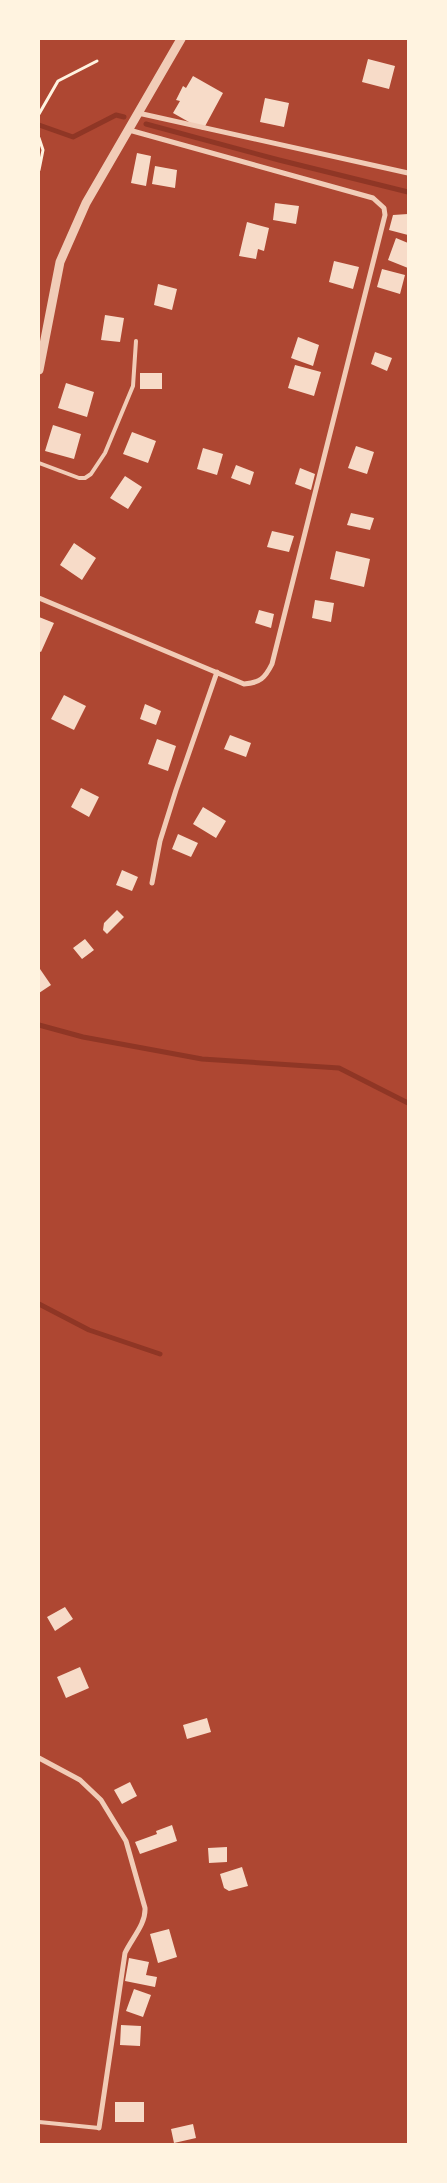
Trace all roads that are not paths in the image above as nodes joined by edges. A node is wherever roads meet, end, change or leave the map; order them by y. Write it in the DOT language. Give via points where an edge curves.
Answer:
graph roads {
  1 [pos="181,39"];
  2 [pos="138,113"];
  3 [pos="129,130"];
  4 [pos="408,173"];
  5 [pos="136,341"];
  6 [pos="39,370"];
  7 [pos="39,463"];
  8 [pos="39,598"];
  9 [pos="217,672"];
  10 [pos="152,883"];
  11 [pos="39,1758"];
  12 [pos="39,2122"];
  13 [pos="99,2128"];
  1 -- 2 [label="street"];
  2 -- 3 [label="street"];
  2 -- 4 [label="street"];
  3 -- 6 [label="street" via="86,203 60,262"];
  3 -- 9 [label="street" via="373,198 384,208 385,215 272,664 265,678 256,684 244,684"];
  5 -- 7 [label="lane" via="133,386 105,452 91,474 80,478"];
  8 -- 9 [label="street"];
  9 -- 10 [label="street" via="160,841"];
  11 -- 13 [label="street" via="80,1780 101,1800 126,1841 145,1908 146,1918 125,1953"];
  12 -- 13 [label="lane"];
}
